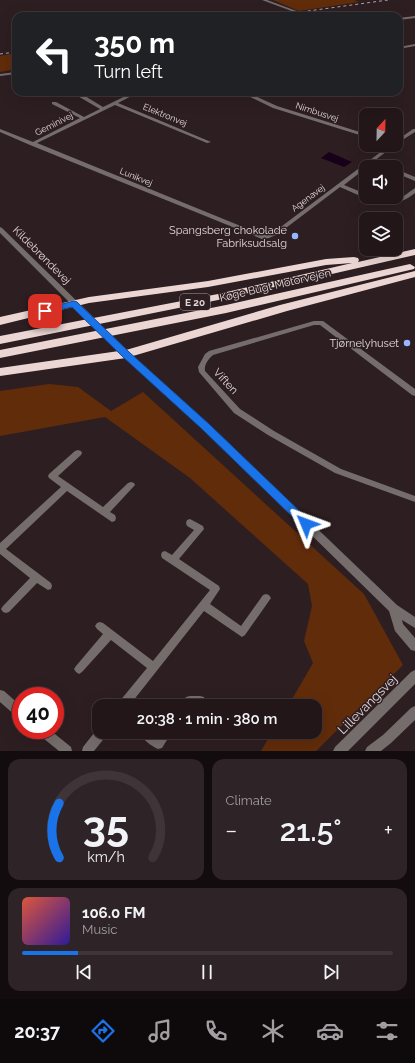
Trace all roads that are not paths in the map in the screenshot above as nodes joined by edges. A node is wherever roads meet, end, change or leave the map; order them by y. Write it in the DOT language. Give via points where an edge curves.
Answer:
graph roads {
  1 [pos="264,0"];
  2 [pos="297,12"];
  3 [pos="415,17"];
  4 [pos="403,18"];
  5 [pos="415,45"];
  6 [pos="403,47"];
  7 [pos="12,74"];
  8 [pos="0,75"];
  9 [pos="81,96"];
  10 [pos="129,96"];
  11 [pos="251,96"];
  12 [pos="54,103"];
  13 [pos="114,103"];
  14 [pos="103,109"];
  15 [pos="83,118"];
  16 [pos="0,130"];
  17 [pos="415,130"];
  18 [pos="359,134"];
  19 [pos="403,138"];
  20 [pos="209,142"];
  21 [pos="32,144"];
  22 [pos="384,152"];
  23 [pos="374,160"];
  24 [pos="359,171"];
  25 [pos="403,174"];
  26 [pos="415,179"];
  27 [pos="340,185"];
  28 [pos="415,190"];
  29 [pos="359,193"];
  30 [pos="403,198"];
  31 [pos="0,229"];
  32 [pos="267,237"];
  33 [pos="415,252"];
  34 [pos="389,258"];
  35 [pos="415,266"];
  36 [pos="415,274"];
  37 [pos="74,304"];
  38 [pos="0,322"];
  39 [pos="0,340"];
  40 [pos="0,354"];
  41 [pos="126,354"];
  42 [pos="0,372"];
  43 [pos="415,393"];
  44 [pos="78,453"];
  45 [pos="131,485"];
  46 [pos="67,486"];
  47 [pos="415,499"];
  48 [pos="104,512"];
  49 [pos="112,518"];
  50 [pos="190,523"];
  51 [pos="165,555"];
  52 [pos="173,560"];
  53 [pos="36,578"];
  54 [pos="48,586"];
  55 [pos="266,598"];
  56 [pos="203,605"];
  57 [pos="393,608"];
  58 [pos="6,609"];
  59 [pos="415,623"];
  60 [pos="100,626"];
  61 [pos="110,634"];
  62 [pos="415,646"];
  63 [pos="154,668"];
  64 [pos="79,669"];
  65 [pos="415,676"];
  66 [pos="0,695"];
  67 [pos="129,699"];
  68 [pos="12,705"];
  69 [pos="415,712"];
  70 [pos="53,739"];
  71 [pos="96,739"];
  72 [pos="152,739"];
  73 [pos="162,739"];
  74 [pos="67,751"];
  75 [pos="87,751"];
  76 [pos="339,751"];
  77 [pos="371,751"];
  1 -- 2 [label="street"];
  3 -- 4 [label="street"];
  5 -- 6 [label="street"];
  7 -- 8 [label="street"];
  9 -- 14 [label="street"];
  10 -- 13 [label="street, Geminivej"];
  11 -- 18 [label="street, Nimbusvej" via="275,107"];
  12 -- 15 [label="street, Geminivej"];
  13 -- 14 [label="street, Geminivej"];
  13 -- 20 [label="street, Elektronvej"];
  14 -- 15 [label="street, Geminivej"];
  15 -- 21 [label="street, Geminivej"];
  16 -- 21 [label="street, Lunikvej"];
  17 -- 19 [label="street"];
  21 -- 32 [label="street, Lunikvej" via="255,235"];
  22 -- 23 [label="street, Agenavej"];
  24 -- 27 [label="street, Agenavej"];
  25 -- 26 [label="street"];
  27 -- 29 [label="street, Agenavej"];
  27 -- 32 [label="street, Agenavej" via="276,234"];
  28 -- 30 [label="street, Agenavej"];
  31 -- 37 [label="street, Kildebrøndevej"];
  33 -- 34 [label="highway, Køge Bugt Motorvejen / E 20"];
  34 -- 37 [label="highway" via="326,262 208,284"];
  34 -- 39 [label="highway, Køge Bugt Motorvejen / E 20" via="218,297"];
  35 -- 40 [label="highway, Køge Bugt Motorvejen / E 20" via="226,309"];
  36 -- 41 [label="highway" via="284,308"];
  37 -- 38 [label="highway"];
  37 -- 41 [label="street, Kildebrøndevej"];
  41 -- 42 [label="highway"];
  41 -- 57 [label="street, Kildebrøndevej" via="206,427"];
  43 -- 47 [label="street, Viften" via="321,323 211,353 201,367 202,372 237,411 271,434 338,471"];
  44 -- 46 [label="street" via="52,476"];
  45 -- 48 [label="street"];
  46 -- 48 [label="street"];
  46 -- 53 [label="street" via="0,548"];
  48 -- 49 [label="street"];
  50 -- 52 [label="street" via="200,529"];
  51 -- 52 [label="street"];
  52 -- 56 [label="street" via="216,590"];
  53 -- 54 [label="street"];
  53 -- 58 [label="street"];
  55 -- 56 [label="street" via="242,632"];
  56 -- 63 [label="street"];
  57 -- 59 [label="street, Kildebrøndevej"];
  57 -- 62 [label="street" via="399,628"];
  60 -- 61 [label="street"];
  61 -- 63 [label="street"];
  61 -- 64 [label="street"];
  63 -- 67 [label="street"];
  65 -- 76 [label="street, Lillevangsvej"];
  66 -- 68 [label="street"];
  69 -- 77 [label="street"];
  70 -- 74 [label="street"];
  71 -- 75 [label="street"];
  72 -- 73 [label="street" via="158,744"];
}
